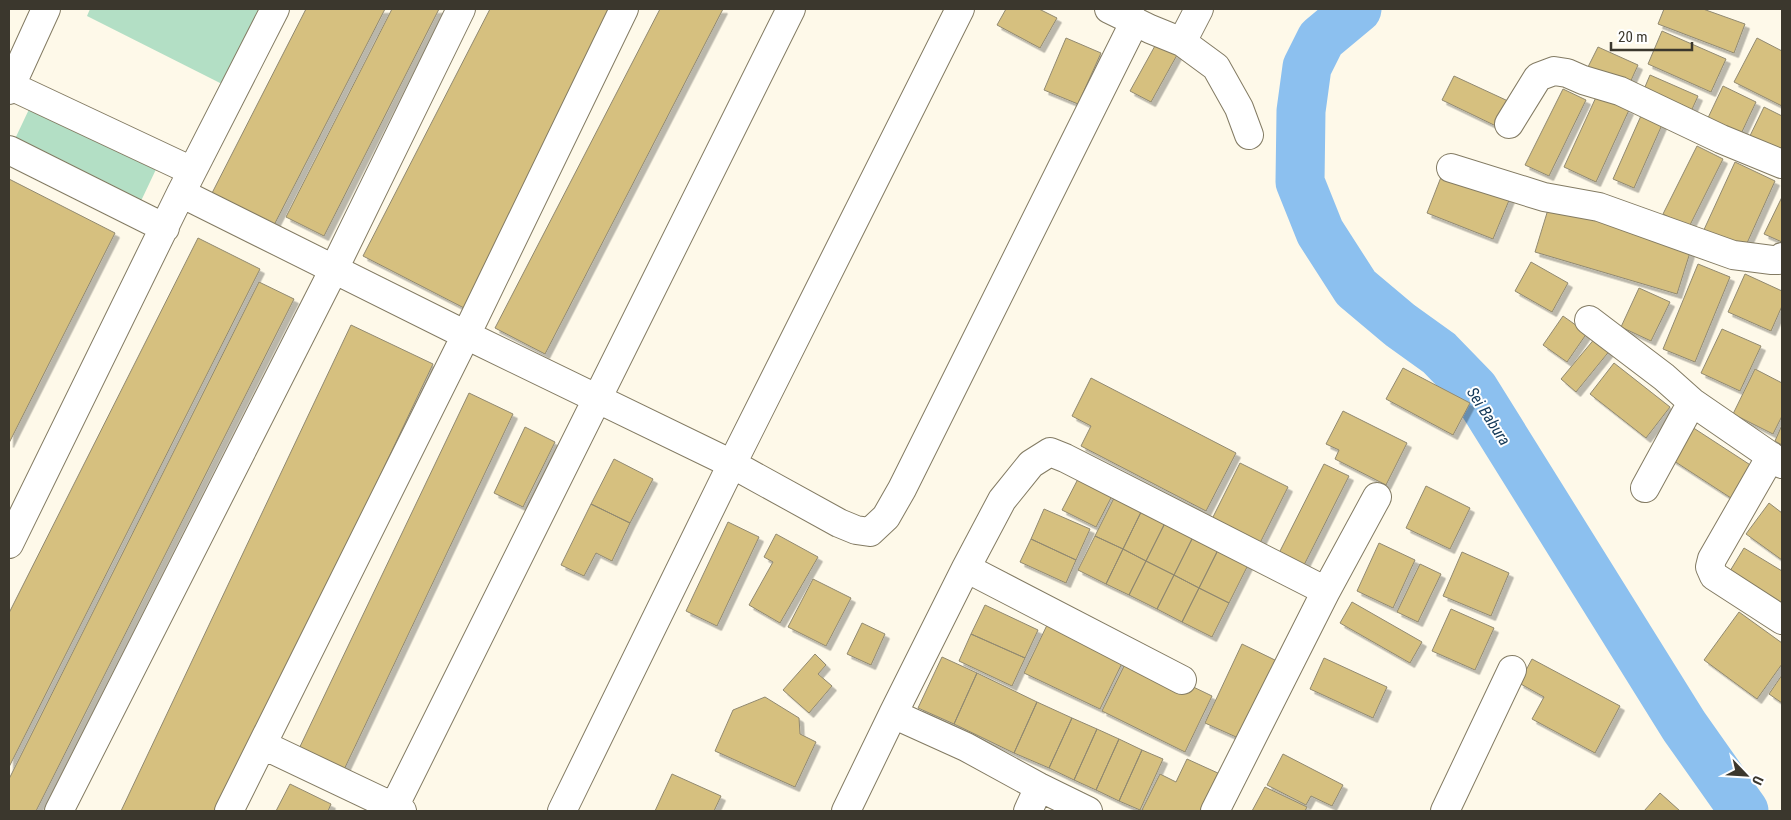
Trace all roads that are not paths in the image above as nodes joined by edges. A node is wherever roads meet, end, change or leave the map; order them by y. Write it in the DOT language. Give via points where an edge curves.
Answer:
graph roads {
  1 [pos="46,9"];
  2 [pos="275,9"];
  3 [pos="461,9"];
  4 [pos="624,9"];
  5 [pos="791,9"];
  6 [pos="960,9"];
  7 [pos="1109,9"];
  8 [pos="1199,9"];
  9 [pos="1135,21"];
  10 [pos="1182,42"];
  11 [pos="10,88"];
  12 [pos="1509,124"];
  13 [pos="1249,136"];
  14 [pos="9,150"];
  15 [pos="1782,164"];
  16 [pos="1451,168"];
  17 [pos="187,182"];
  18 [pos="165,228"];
  19 [pos="1782,257"];
  20 [pos="334,269"];
  21 [pos="1588,320"];
  22 [pos="466,335"];
  23 [pos="596,399"];
  24 [pos="1692,402"];
  25 [pos="1777,460"];
  26 [pos="732,464"];
  27 [pos="1646,488"];
  28 [pos="1376,497"];
  29 [pos="9,544"];
  30 [pos="966,568"];
  31 [pos="1326,591"];
  32 [pos="1782,620"];
  33 [pos="1512,670"];
  34 [pos="1182,680"];
  35 [pos="893,714"];
  36 [pos="263,745"];
  37 [pos="1039,787"];
  38 [pos="398,809"];
  39 [pos="58,811"];
  40 [pos="229,811"];
  41 [pos="562,811"];
  42 [pos="846,811"];
  43 [pos="1028,811"];
  44 [pos="1088,811"];
  45 [pos="1215,811"];
  46 [pos="1445,811"];
  1 -- 11 [label="street"];
  2 -- 17 [label="street"];
  3 -- 20 [label="street"];
  4 -- 22 [label="street"];
  5 -- 23 [label="street"];
  6 -- 26 [label="street"];
  7 -- 9 [label="street"];
  8 -- 10 [label="street"];
  9 -- 10 [label="street"];
  9 -- 26 [label="street" via="886,517 870,532 856,530"];
  10 -- 13 [label="street" via="1216,67 1239,108"];
  11 -- 17 [label="street"];
  12 -- 15 [label="street" via="1538,77 1554,71 1620,91"];
  14 -- 18 [label="street"];
  16 -- 19 [label="street" via="1544,197 1599,207 1733,255 1772,260"];
  17 -- 18 [label="street"];
  17 -- 20 [label="street"];
  18 -- 29 [label="street"];
  20 -- 22 [label="street"];
  20 -- 39 [label="street"];
  21 -- 24 [label="street"];
  22 -- 23 [label="street"];
  22 -- 36 [label="street"];
  23 -- 26 [label="street"];
  23 -- 38 [label="street"];
  24 -- 25 [label="street"];
  24 -- 27 [label="street"];
  25 -- 32 [label="street" via="1712,559 1710,567 1714,576"];
  26 -- 41 [label="street"];
  28 -- 31 [label="street"];
  30 -- 31 [label="street" via="1002,500 1031,464 1050,452"];
  30 -- 34 [label="street"];
  30 -- 35 [label="street"];
  31 -- 45 [label="street"];
  33 -- 46 [label="street"];
  35 -- 37 [label="street" via="966,747"];
  35 -- 42 [label="street"];
  36 -- 38 [label="street"];
  36 -- 40 [label="street"];
  37 -- 43 [label="street"];
  37 -- 44 [label="street"];
}
